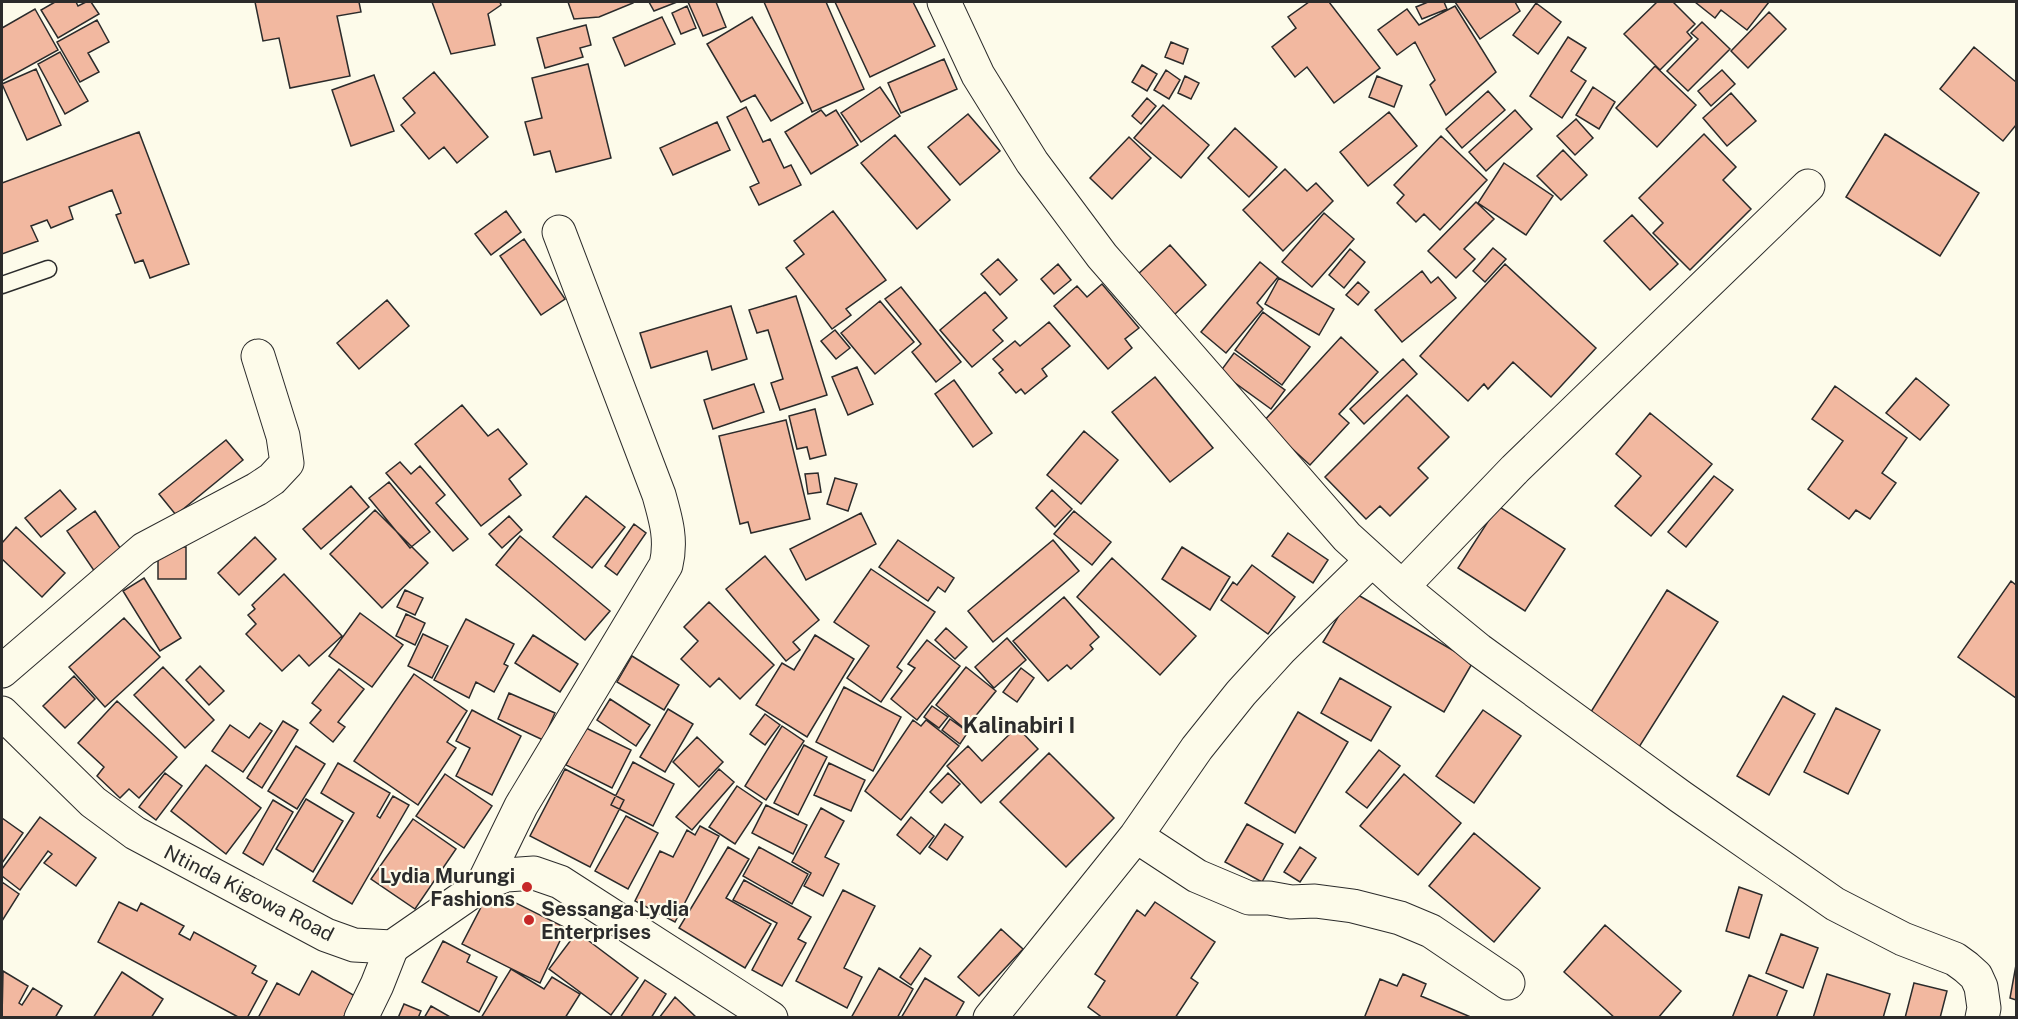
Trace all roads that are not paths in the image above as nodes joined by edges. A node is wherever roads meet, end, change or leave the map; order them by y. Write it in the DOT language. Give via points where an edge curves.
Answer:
graph roads {
  1 [pos="944,2"];
  2 [pos="1808,186"];
  3 [pos="560,232"];
  4 [pos="48,269"];
  5 [pos="2,285"];
  6 [pos="258,356"];
  7 [pos="1372,560"];
  8 [pos="1402,587"];
  9 [pos="2,671"];
  10 [pos="2,713"];
  11 [pos="1136,836"];
  12 [pos="483,884"];
  13 [pos="392,947"];
  14 [pos="1508,983"];
  15 [pos="361,1017"];
  16 [pos="771,1017"];
  17 [pos="990,1017"];
  18 [pos="1982,1017"];
  1 -- 7 [label="street" via="978,75 1032,162 1102,256 1347,537"];
  2 -- 8 [label="street" via="1515,469"];
  3 -- 12 [label="street" via="659,495 670,548 666,565 521,806"];
  4 -- 5 [label="lane"];
  6 -- 9 [label="street" via="283,436 287,463 257,489 144,549"];
  7 -- 8 [label="street"];
  7 -- 11 [label="street" via="1288,641 1241,693"];
  8 -- 18 [label="street" via="1479,650 1836,904 1903,939 1955,958 1976,976 1982,987"];
  10 -- 13 [label="street, Ntinda Kigowa Road" via="93,802 135,833 326,935 354,945"];
  11 -- 14 [label="street" via="1197,876 1249,898 1353,906 1400,918 1431,932"];
  11 -- 17 [label="street"];
  12 -- 13 [label="street"];
  12 -- 16 [label="street" via="506,875 534,873 560,882"];
  13 -- 15 [label="street"];
}
